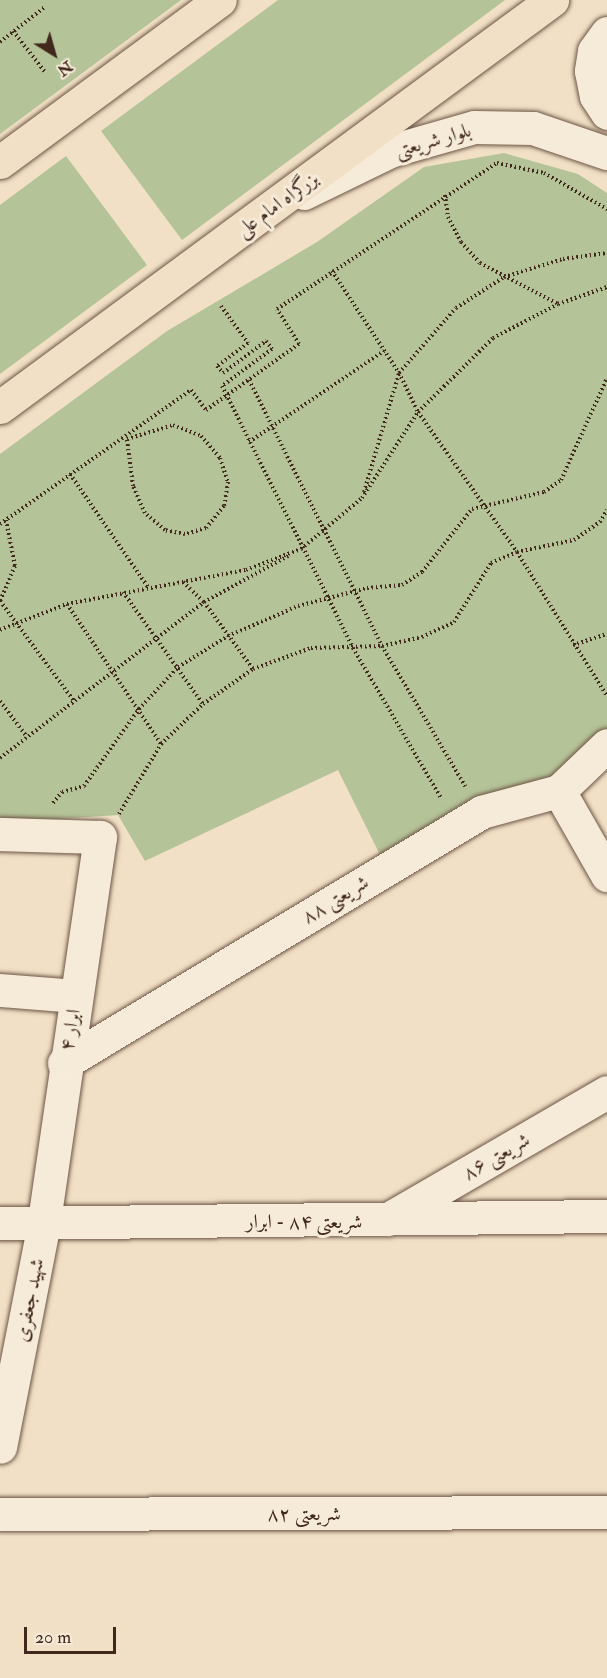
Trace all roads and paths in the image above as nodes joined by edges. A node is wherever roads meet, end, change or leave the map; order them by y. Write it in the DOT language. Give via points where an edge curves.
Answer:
graph roads {
  1 [pos="220,0"];
  2 [pos="552,0"];
  3 [pos="46,6"];
  4 [pos="13,31"];
  5 [pos="607,33"];
  6 [pos="0,42"];
  7 [pos="45,72"];
  8 [pos="607,113"];
  9 [pos="607,153"];
  10 [pos="0,162"];
  11 [pos="445,195"];
  12 [pos="607,210"];
  13 [pos="267,211"];
  14 [pos="607,253"];
  15 [pos="332,271"];
  16 [pos="504,277"];
  17 [pos="607,287"];
  18 [pos="558,304"];
  19 [pos="221,306"];
  20 [pos="384,351"];
  21 [pos="399,373"];
  22 [pos="607,378"];
  23 [pos="249,380"];
  24 [pos="227,396"];
  25 [pos="0,407"];
  26 [pos="418,412"];
  27 [pos="272,428"];
  28 [pos="126,439"];
  29 [pos="249,442"];
  30 [pos="70,474"];
  31 [pos="362,498"];
  32 [pos="484,506"];
  33 [pos="607,510"];
  34 [pos="6,520"];
  35 [pos="0,524"];
  36 [pos="321,531"];
  37 [pos="301,549"];
  38 [pos="517,552"];
  39 [pos="183,581"];
  40 [pos="148,587"];
  41 [pos="123,592"];
  42 [pos="354,592"];
  43 [pos="329,598"];
  44 [pos="204,602"];
  45 [pos="66,604"];
  46 [pos="15,621"];
  47 [pos="0,630"];
  48 [pos="607,634"];
  49 [pos="228,636"];
  50 [pos="158,637"];
  51 [pos="573,645"];
  52 [pos="382,646"];
  53 [pos="353,648"];
  54 [pos="178,667"];
  55 [pos="253,669"];
  56 [pos="114,670"];
  57 [pos="607,696"];
  58 [pos="0,701"];
  59 [pos="74,701"];
  60 [pos="202,704"];
  61 [pos="139,710"];
  62 [pos="27,737"];
  63 [pos="161,744"];
  64 [pos="607,745"];
  65 [pos="0,758"];
  66 [pos="559,791"];
  67 [pos="469,819"];
  68 [pos="14,835"];
  69 [pos="100,837"];
  70 [pos="607,875"];
  71 [pos="0,990"];
  72 [pos="75,996"];
  73 [pos="64,1063"];
  74 [pos="607,1092"];
  75 [pos="607,1216"];
  76 [pos="384,1221"];
  77 [pos="0,1223"];
  78 [pos="44,1223"];
  79 [pos="0,1447"];
  80 [pos="607,1512"];
  81 [pos="0,1514"];
  1 -- 10 [label="highway"];
  2 -- 13 [label="highway, بزرگراه امام علی"];
  3 -- 4 [label="path"];
  4 -- 6 [label="path"];
  4 -- 7 [label="path"];
  5 -- 8 [label="street" via="594,51 591,71 596,96"];
  9 -- 13 [label="street, بلوار شریعتی" via="533,128 474,127 390,151"];
  11 -- 12 [label="path" via="497,163 544,173"];
  11 -- 15 [label="path"];
  11 -- 16 [label="path" via="448,217 461,242 480,262"];
  13 -- 25 [label="highway, بزرگراه امام علی"];
  14 -- 16 [label="path" via="563,259"];
  15 -- 20 [label="path"];
  15 -- 23 [label="path" via="277,309 299,344"];
  16 -- 18 [label="path"];
  16 -- 21 [label="path" via="456,308"];
  17 -- 18 [label="path"];
  18 -- 26 [label="path" via="493,338"];
  19 -- 24 [label="path" via="248,343 217,366 223,373 266,341 272,349 222,386"];
  20 -- 21 [label="path"];
  20 -- 27 [label="path"];
  21 -- 26 [label="path"];
  21 -- 31 [label="path"];
  22 -- 32 [label="path" via="561,480 544,492"];
  23 -- 24 [label="path"];
  23 -- 27 [label="path"];
  24 -- 28 [label="path" via="206,410 191,390"];
  24 -- 29 [label="path"];
  26 -- 31 [label="path"];
  26 -- 32 [label="path"];
  27 -- 29 [label="path"];
  27 -- 36 [label="path"];
  28 -- 28 [label="path" via="133,486 145,513 165,530 185,534 206,528 224,506 228,482 220,458 201,436 173,425"];
  28 -- 30 [label="path"];
  29 -- 37 [label="path"];
  30 -- 34 [label="path"];
  30 -- 40 [label="path"];
  31 -- 36 [label="path"];
  32 -- 38 [label="path"];
  32 -- 42 [label="path" via="472,509 422,572 402,585"];
  33 -- 38 [label="path" via="600,522 574,540"];
  34 -- 35 [label="path"];
  34 -- 46 [label="path" via="15,566 0,601"];
  36 -- 37 [label="path"];
  36 -- 42 [label="path"];
  37 -- 39 [label="path" via="246,570"];
  37 -- 43 [label="path"];
  37 -- 44 [label="path"];
  38 -- 51 [label="path"];
  38 -- 52 [label="path" via="491,563 454,622 422,637"];
  39 -- 40 [label="path"];
  39 -- 44 [label="path"];
  40 -- 41 [label="path"];
  41 -- 45 [label="path"];
  41 -- 50 [label="path"];
  42 -- 43 [label="path"];
  42 -- 52 [label="path"];
  43 -- 49 [label="path" via="298,606"];
  43 -- 53 [label="path"];
  44 -- 49 [label="path"];
  44 -- 50 [label="path"];
  45 -- 46 [label="path"];
  45 -- 56 [label="path"];
  46 -- 47 [label="path"];
  46 -- 59 [label="path"];
  48 -- 51 [label="path"];
  49 -- 54 [label="path"];
  49 -- 55 [label="path"];
  50 -- 54 [label="path"];
  50 -- 56 [label="path"];
  51 -- 57 [label="path"];
  52 -- 53 [label="path"];
  52 -- 67 [label="path"];
  53 -- 55 [label="path" via="311,648"];
  53 -- 67 [label="path"];
  54 -- 60 [label="path"];
  54 -- 61 [label="path"];
  55 -- 60 [label="path"];
  56 -- 59 [label="path"];
  56 -- 61 [label="path"];
  58 -- 62 [label="path"];
  59 -- 62 [label="path"];
  60 -- 63 [label="path"];
  61 -- 63 [label="path"];
  61 -- 68 [label="path" via="84,786 62,792"];
  62 -- 65 [label="path"];
  63 -- 69 [label="path"];
  64 -- 66 [label="street, شریعتی ۸۸"];
  66 -- 67 [label="street, شریعتی ۸۸"];
  66 -- 70 [label="street"];
  67 -- 73 [label="street, شریعتی ۸۸"];
  68 -- 69 [label="street"];
  69 -- 72 [label="street, ابرار ۴"];
  71 -- 72 [label="street"];
  72 -- 73 [label="street, ابرار ۴"];
  73 -- 78 [label="street, ابرار ۴"];
  74 -- 76 [label="street, شریعتی ۸۶"];
  75 -- 76 [label="street, شریعتی ۸۴ - ابرار"];
  76 -- 78 [label="street, شریعتی ۸۴ - ابرار"];
  77 -- 78 [label="street, شریعتی ۸۴ - ابرار"];
  78 -- 79 [label="street, شهید جعفری"];
  80 -- 81 [label="street, شریعتی ۸۲"];
}
